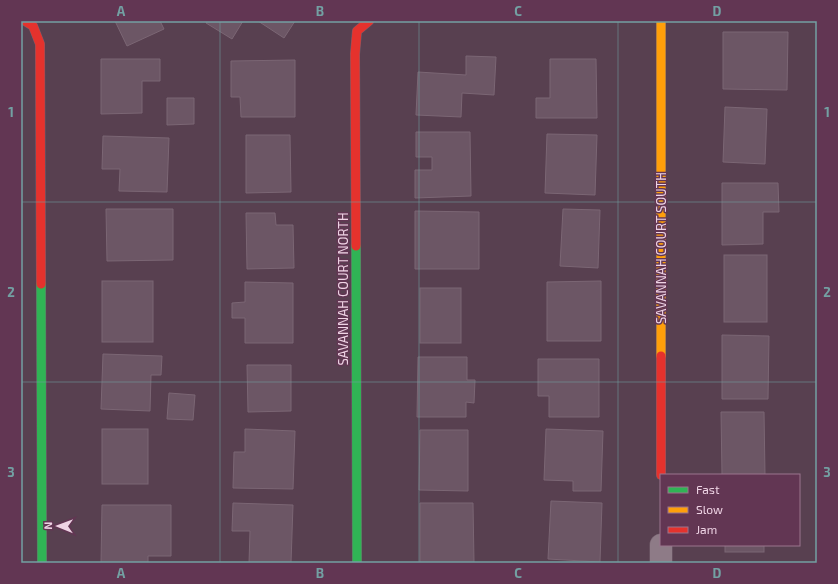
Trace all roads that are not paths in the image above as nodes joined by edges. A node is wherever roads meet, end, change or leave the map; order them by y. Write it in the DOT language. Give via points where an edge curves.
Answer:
graph roads {
  1 [pos="24,21"];
  2 [pos="369,21"];
  3 [pos="661,21"];
  4 [pos="661,474"];
  5 [pos="661,546"];
  6 [pos="42,563"];
  7 [pos="357,563"];
  8 [pos="661,563"];
  1 -- 6 [label="street" via="33,26 40,44"];
  2 -- 7 [label="street, SAVANNAH COURT NORTH" via="357,31 355,54"];
  3 -- 4 [label="street, SAVANNAH COURT SOUTH"];
  5 -- 8 [label="street"];
}
